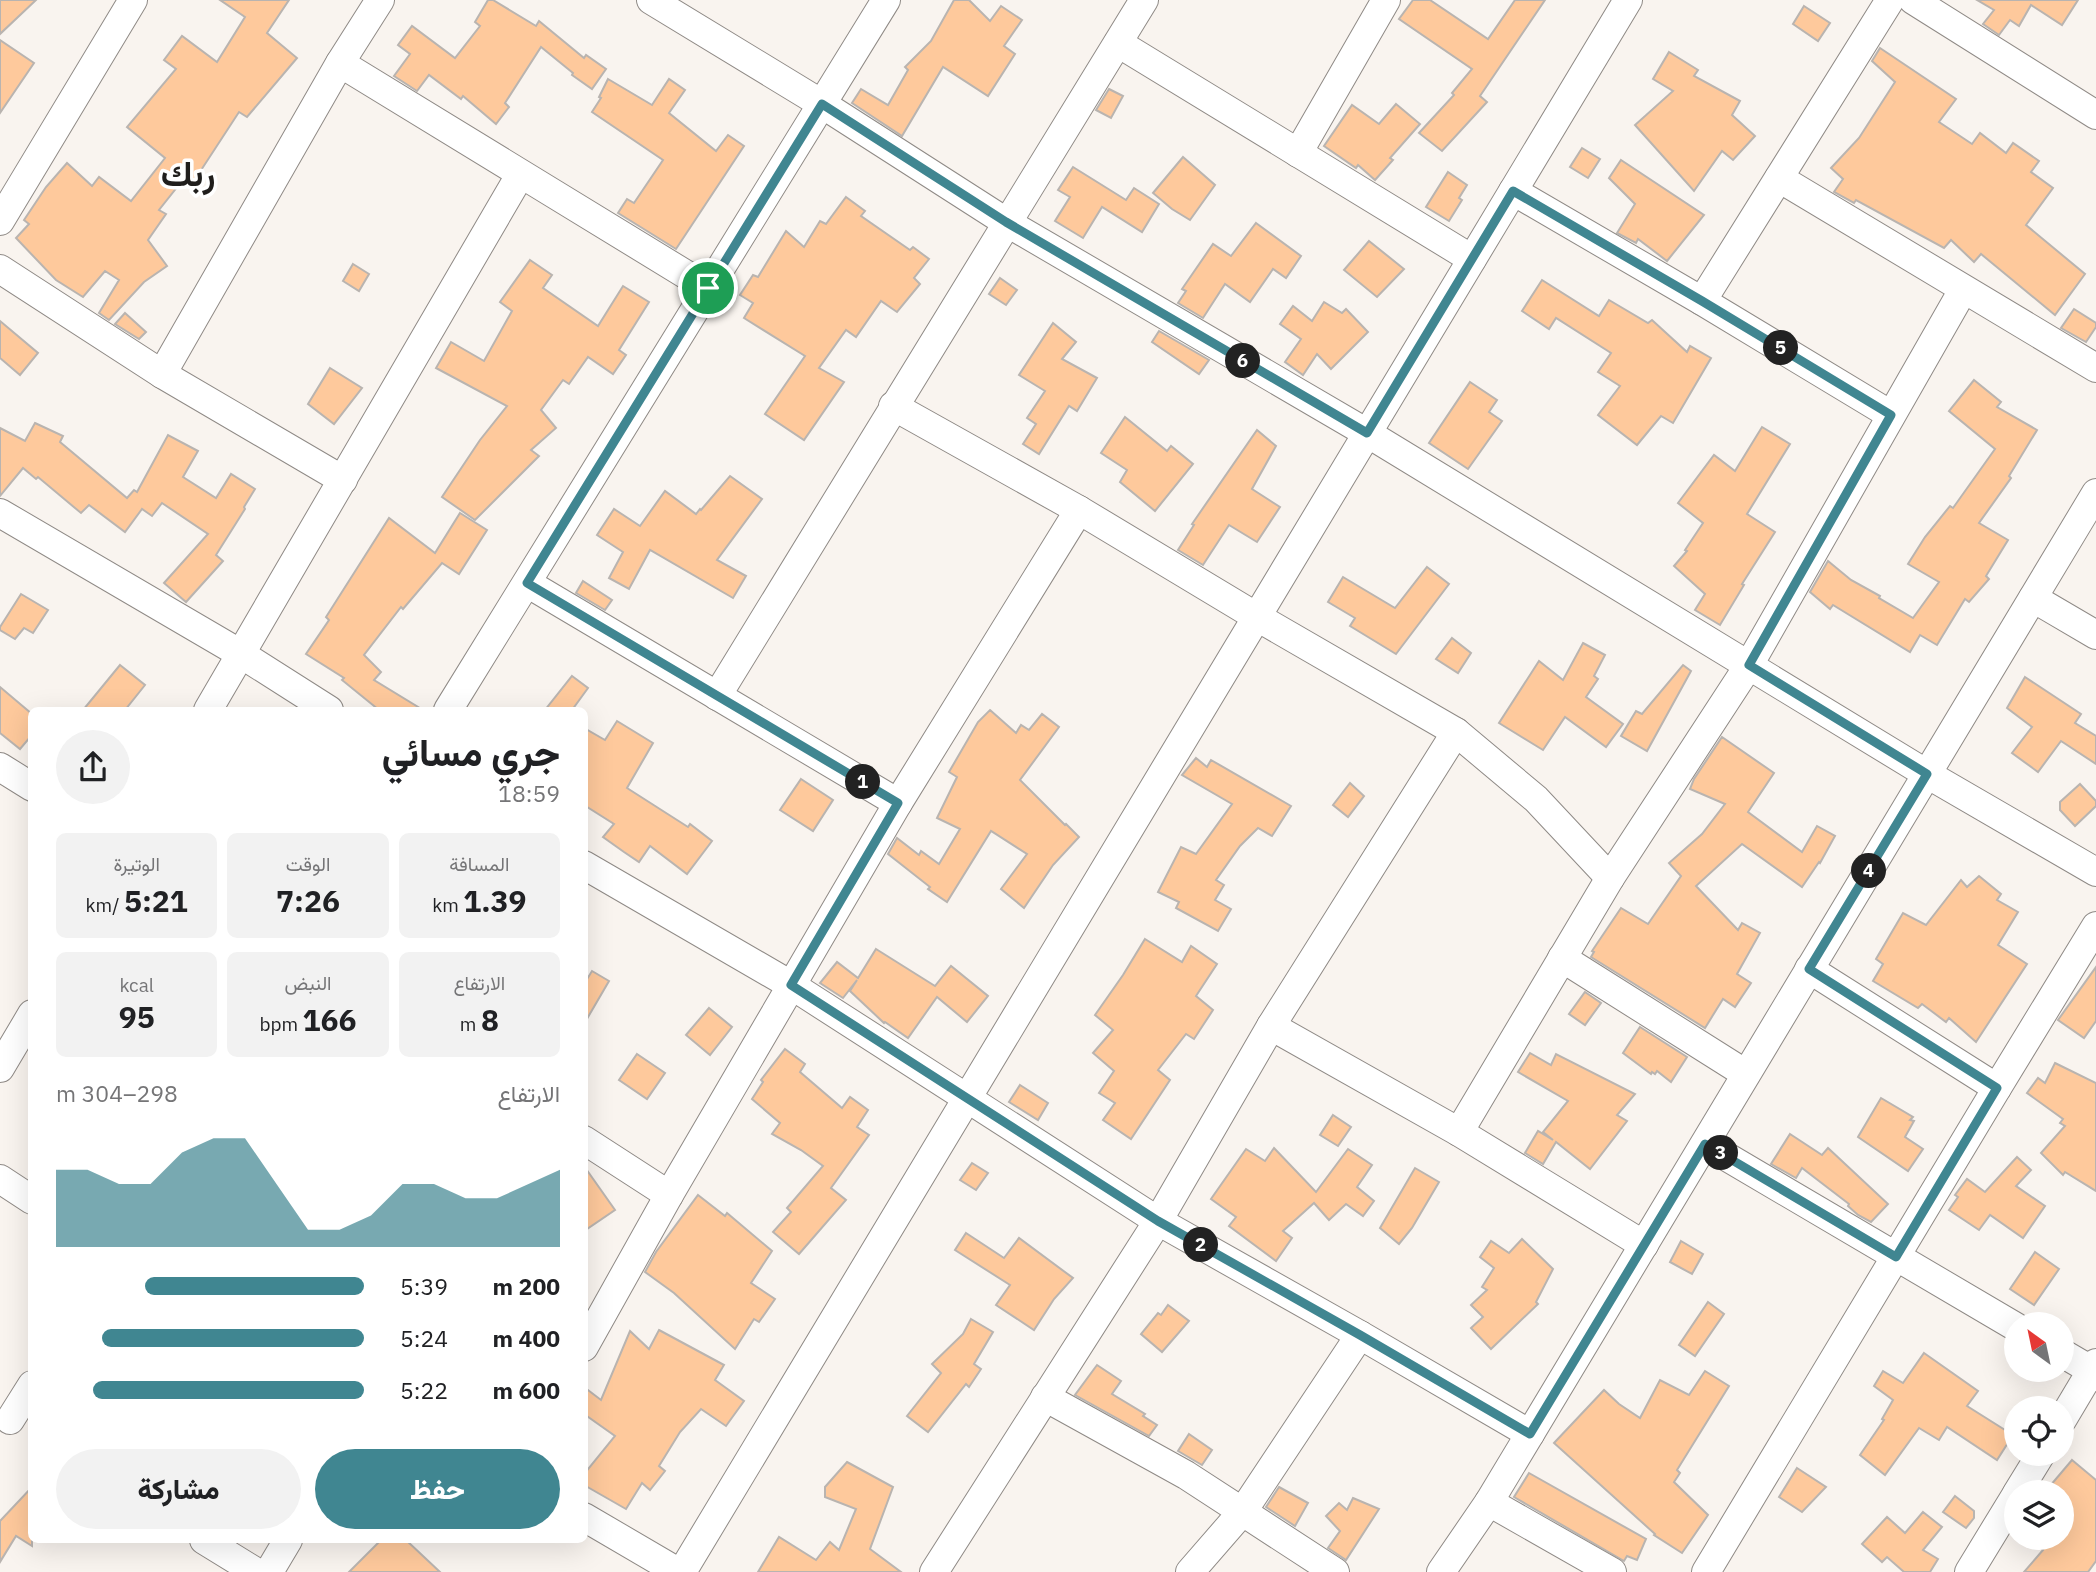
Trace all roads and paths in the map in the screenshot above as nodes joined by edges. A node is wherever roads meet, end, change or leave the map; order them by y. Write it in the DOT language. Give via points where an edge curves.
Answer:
graph roads {
  1 [pos="133,0"];
  2 [pos="380,0"];
  3 [pos="651,0"];
  4 [pos="886,0"];
  5 [pos="1143,0"];
  6 [pos="1386,0"];
  7 [pos="1628,0"];
  8 [pos="1890,0"];
  9 [pos="1913,0"];
  10 [pos="1118,43"];
  11 [pos="340,64"];
  12 [pos="822,104"];
  13 [pos="2096,115"];
  14 [pos="1297,153"];
  15 [pos="520,175"];
  16 [pos="1779,178"];
  17 [pos="1513,191"];
  18 [pos="0,221"];
  19 [pos="1006,222"];
  20 [pos="1472,259"];
  21 [pos="0,268"];
  22 [pos="708,288"];
  23 [pos="1964,290"];
  24 [pos="1702,301"];
  25 [pos="2096,368"];
  26 [pos="162,374"];
  27 [pos="893,406"];
  28 [pos="1891,415"];
  29 [pos="1367,433"];
  30 [pos="343,480"];
  31 [pos="2096,493"];
  32 [pos="1079,510"];
  33 [pos="0,513"];
  34 [pos="527,583"];
  35 [pos="2033,598"];
  36 [pos="1256,617"];
  37 [pos="2096,635"];
  38 [pos="241,654"];
  39 [pos="1749,665"];
  40 [pos="717,695"];
  41 [pos="210,707"];
  42 [pos="324,707"];
  43 [pos="450,707"];
  44 [pos="1456,732"];
  45 [pos="0,767"];
  46 [pos="1927,774"];
  47 [pos="28,784"];
  48 [pos="898,803"];
  49 [pos="588,867"];
  50 [pos="2096,872"];
  51 [pos="1610,878"];
  52 [pos="2096,926"];
  53 [pos="1562,958"];
  54 [pos="1809,969"];
  55 [pos="791,985"];
  56 [pos="28,1021"];
  57 [pos="1270,1026"];
  58 [pos="0,1068"];
  59 [pos="1746,1074"];
  60 [pos="1997,1088"];
  61 [pos="967,1098"];
  62 [pos="1459,1132"];
  63 [pos="588,1143"];
  64 [pos="1705,1144"];
  65 [pos="0,1179"];
  66 [pos="669,1195"];
  67 [pos="28,1197"];
  68 [pos="1158,1221"];
  69 [pos="1644,1245"];
  70 [pos="1896,1257"];
  71 [pos="2004,1320"];
  72 [pos="1360,1335"];
  73 [pos="588,1340"];
  74 [pos="2074,1359"];
  75 [pos="2095,1369"];
  76 [pos="28,1393"];
  77 [pos="1045,1397"];
  78 [pos="2074,1401"];
  79 [pos="14,1422"];
  80 [pos="1530,1434"];
  81 [pos="1489,1502"];
  82 [pos="1243,1511"];
  83 [pos="2004,1515"];
  84 [pos="588,1519"];
  85 [pos="209,1543"];
  86 [pos="286,1543"];
  87 [pos="256,1572"];
  88 [pos="269,1572"];
  89 [pos="680,1572"];
  90 [pos="934,1572"];
  91 [pos="1191,1572"];
  92 [pos="1335,1572"];
  93 [pos="1441,1572"];
  94 [pos="1612,1572"];
  95 [pos="1706,1572"];
  96 [pos="1969,1572"];
  1 -- 18 [label="street"];
  2 -- 11 [label="street"];
  3 -- 12 [label="street"];
  4 -- 12 [label="street"];
  5 -- 10 [label="street"];
  6 -- 14 [label="street"];
  7 -- 17 [label="street"];
  8 -- 16 [label="street"];
  9 -- 13 [label="street"];
  10 -- 14 [label="street"];
  10 -- 19 [label="street"];
  11 -- 15 [label="street"];
  11 -- 26 [label="street"];
  12 -- 19 [label="street"];
  12 -- 22 [label="street"];
  14 -- 20 [label="street"];
  15 -- 22 [label="street"];
  15 -- 30 [label="street"];
  16 -- 23 [label="street"];
  16 -- 24 [label="street"];
  17 -- 20 [label="street"];
  17 -- 24 [label="street"];
  19 -- 27 [label="street"];
  19 -- 29 [label="street"];
  20 -- 29 [label="street"];
  21 -- 26 [label="street"];
  22 -- 34 [label="street"];
  23 -- 25 [label="street"];
  23 -- 28 [label="street"];
  24 -- 28 [label="street"];
  26 -- 30 [label="street"];
  27 -- 32 [label="street"];
  27 -- 40 [label="street"];
  28 -- 39 [label="street"];
  29 -- 36 [label="street"];
  29 -- 39 [label="street"];
  30 -- 38 [label="street"];
  31 -- 35 [label="street"];
  32 -- 36 [label="street"];
  32 -- 48 [label="street"];
  33 -- 38 [label="street"];
  34 -- 40 [label="street"];
  34 -- 43 [label="street"];
  35 -- 37 [label="street"];
  35 -- 46 [label="street"];
  36 -- 44 [label="street"];
  36 -- 61 [label="street"];
  38 -- 41 [label="street"];
  38 -- 42 [label="street"];
  39 -- 46 [label="street"];
  39 -- 51 [label="street"];
  40 -- 48 [label="street"];
  44 -- 51 [label="street" via="1536,799"];
  44 -- 57 [label="street"];
  45 -- 47 [label="street"];
  46 -- 50 [label="street"];
  46 -- 54 [label="street"];
  48 -- 55 [label="street"];
  49 -- 55 [label="street"];
  51 -- 53 [label="street"];
  52 -- 60 [label="street"];
  53 -- 59 [label="street"];
  53 -- 62 [label="street"];
  54 -- 59 [label="street"];
  54 -- 60 [label="street"];
  55 -- 61 [label="street"];
  55 -- 66 [label="street"];
  56 -- 58 [label="street"];
  57 -- 62 [label="street"];
  57 -- 68 [label="street"];
  59 -- 64 [label="street"];
  60 -- 70 [label="street"];
  61 -- 68 [label="street"];
  61 -- 89 [label="street"];
  62 -- 69 [label="street"];
  63 -- 66 [label="street"];
  64 -- 69 [label="street"];
  64 -- 70 [label="street"];
  65 -- 67 [label="street"];
  66 -- 73 [label="street"];
  68 -- 72 [label="street"];
  68 -- 77 [label="street"];
  69 -- 80 [label="street"];
  70 -- 71 [label="street"];
  70 -- 95 [label="street"];
  72 -- 80 [label="street"];
  72 -- 82 [label="street"];
  74 -- 75 [label="street"];
  75 -- 78 [label="street"];
  76 -- 79 [label="street"];
  77 -- 82 [label="street"];
  77 -- 90 [label="street"];
  80 -- 81 [label="street"];
  81 -- 93 [label="street"];
  81 -- 94 [label="street"];
  82 -- 91 [label="street"];
  82 -- 92 [label="street"];
  83 -- 96 [label="street"];
  84 -- 89 [label="street"];
  85 -- 87 [label="street"];
  86 -- 88 [label="street"];
}
